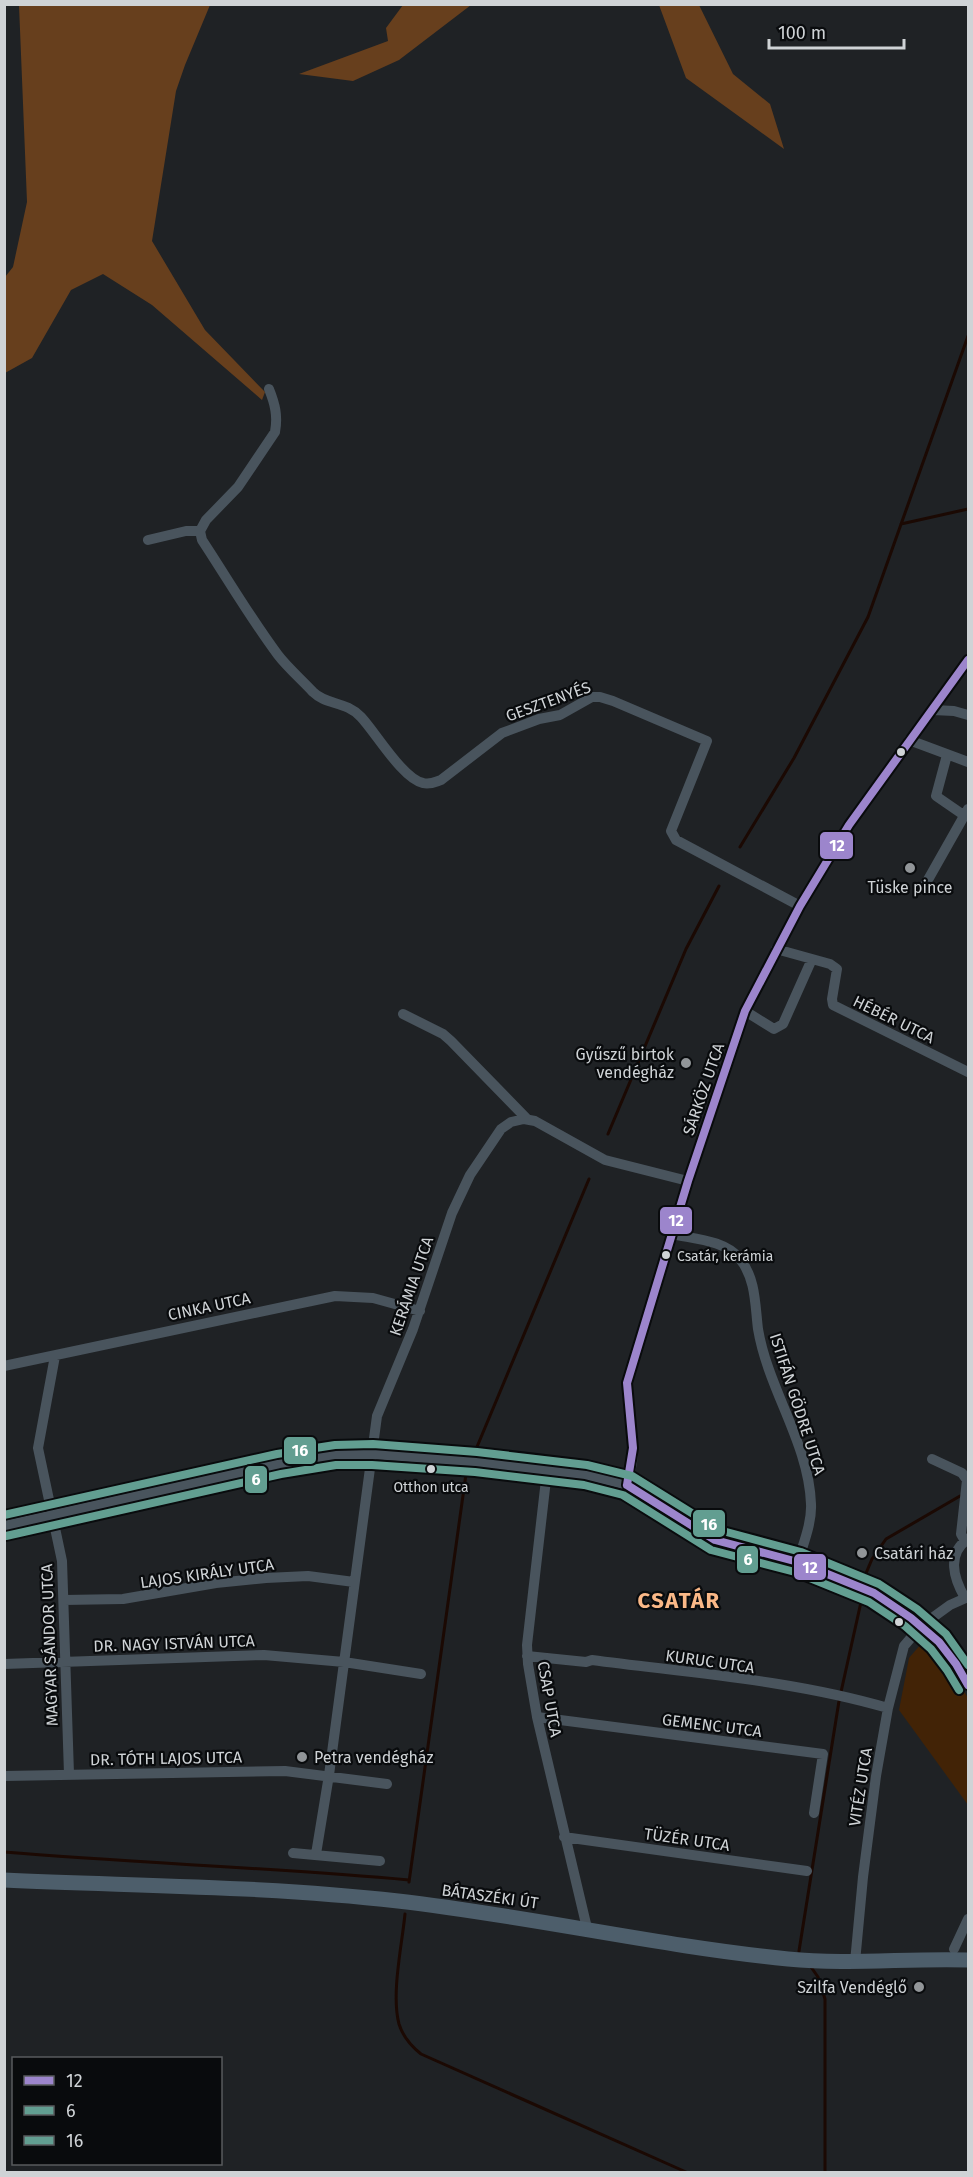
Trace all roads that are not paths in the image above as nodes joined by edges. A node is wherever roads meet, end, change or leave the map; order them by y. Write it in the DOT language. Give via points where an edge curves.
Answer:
graph roads {
  1 [pos="269,389"];
  2 [pos="200,531"];
  3 [pos="148,540"];
  4 [pos="969,660"];
  5 [pos="933,710"];
  6 [pos="969,715"];
  7 [pos="909,740"];
  8 [pos="948,755"];
  9 [pos="969,762"];
  10 [pos="967,812"];
  11 [pos="926,885"];
  12 [pos="800,906"];
  13 [pos="777,949"];
  14 [pos="812,959"];
  15 [pos="745,1011"];
  16 [pos="403,1014"];
  17 [pos="969,1072"];
  18 [pos="528,1120"];
  19 [pos="688,1181"];
  20 [pos="672,1234"];
  21 [pos="420,1311"];
  22 [pos="55,1356"];
  23 [pos="4,1366"];
  24 [pos="372,1454"];
  25 [pos="932,1459"];
  26 [pos="547,1471"];
  27 [pos="627,1485"];
  28 [pos="54,1515"];
  29 [pos="4,1526"];
  30 [pos="967,1540"];
  31 [pos="798,1562"];
  32 [pos="354,1582"];
  33 [pos="967,1598"];
  34 [pos="64,1600"];
  35 [pos="921,1626"];
  36 [pos="527,1656"];
  37 [pos="66,1661"];
  38 [pos="344,1662"];
  39 [pos="4,1664"];
  40 [pos="421,1674"];
  41 [pos="969,1685"];
  42 [pos="888,1708"];
  43 [pos="537,1717"];
  44 [pos="69,1774"];
  45 [pos="329,1775"];
  46 [pos="4,1776"];
  47 [pos="387,1784"];
  48 [pos="814,1813"];
  49 [pos="564,1837"];
  50 [pos="292,1853"];
  51 [pos="316,1854"];
  52 [pos="380,1861"];
  53 [pos="807,1871"];
  54 [pos="4,1880"];
  55 [pos="969,1919"];
  56 [pos="587,1928"];
  57 [pos="954,1949"];
  58 [pos="969,1960"];
  59 [pos="855,1962"];
  1 -- 2 [label="street" via="278,421 275,432 238,487"];
  2 -- 3 [label="street"];
  2 -- 12 [label="street, GESZTENYÉS" via="202,540 279,657 315,693 351,708 361,717 414,779 431,784 502,733 560,715 592,698 613,701 706,741 671,831 676,840"];
  4 -- 5 [label="street, SÁRKÖZ UTCA"];
  5 -- 6 [label="street"];
  5 -- 7 [label="street, SÁRKÖZ UTCA"];
  7 -- 8 [label="street"];
  7 -- 12 [label="street, SÁRKÖZ UTCA" via="849,825"];
  8 -- 9 [label="street"];
  8 -- 10 [label="street" via="936,796"];
  10 -- 11 [label="street"];
  12 -- 13 [label="street, SÁRKÖZ UTCA"];
  13 -- 14 [label="street, HÉBÉR UTCA"];
  13 -- 15 [label="street, SÁRKÖZ UTCA"];
  14 -- 15 [label="street" via="783,1024 774,1029"];
  14 -- 17 [label="street, HÉBÉR UTCA" via="837,969 833,1005"];
  15 -- 19 [label="street, SÁRKÖZ UTCA"];
  16 -- 18 [label="street" via="443,1034"];
  18 -- 19 [label="street" via="554,1130 605,1160"];
  18 -- 21 [label="street, KERÁMIA UTCA" via="511,1122 501,1129 470,1175 452,1213"];
  19 -- 20 [label="street, SÁRKÖZ UTCA"];
  20 -- 27 [label="street, SÁRKÖZ UTCA" via="627,1383 633,1448"];
  20 -- 31 [label="street, ISTIFÁN GÖDRE UTCA" via="720,1245 739,1257 748,1271 766,1358 799,1447 809,1487 811,1506"];
  21 -- 22 [label="street, CINKA UTCA" via="373,1298 335,1296"];
  21 -- 24 [label="street, KERÁMIA UTCA" via="377,1416"];
  22 -- 23 [label="street, CINKA UTCA"];
  22 -- 28 [label="street, MAGYAR SÁNDOR UTCA" via="38,1448"];
  24 -- 26 [label="street"];
  24 -- 28 [label="street" via="279,1464"];
  24 -- 32 [label="street, KERÁMIA UTCA"];
  25 -- 30 [label="street" via="962,1473 967,1480 961,1534"];
  26 -- 27 [label="street"];
  26 -- 36 [label="street, CSAP UTCA"];
  27 -- 31 [label="street" via="715,1540"];
  28 -- 29 [label="street"];
  28 -- 34 [label="street, MAGYAR SÁNDOR UTCA"];
  30 -- 33 [label="street" via="954,1556 953,1569"];
  31 -- 35 [label="street" via="874,1593"];
  32 -- 34 [label="street, LAJOS KIRÁLY UTCA" via="308,1576 266,1578 123,1599"];
  32 -- 38 [label="street, KERÁMIA UTCA"];
  33 -- 35 [label="street, VITÉZ UTCA"];
  34 -- 37 [label="street, MAGYAR SÁNDOR UTCA"];
  35 -- 41 [label="street" via="939,1642"];
  35 -- 42 [label="street, VITÉZ UTCA" via="904,1646"];
  36 -- 42 [label="street, KURUC UTCA" via="592,1660 832,1694"];
  36 -- 43 [label="street, CSAP UTCA"];
  37 -- 38 [label="street, DR. NAGY ISTVÁN UTCA" via="264,1655"];
  37 -- 39 [label="street, DR. NAGY ISTVÁN UTCA"];
  37 -- 44 [label="street, MAGYAR SÁNDOR UTCA"];
  38 -- 40 [label="street"];
  38 -- 45 [label="street, KERÁMIA UTCA"];
  42 -- 59 [label="street, VITÉZ UTCA" via="865,1856"];
  43 -- 48 [label="street, GEMENC UTCA" via="823,1754"];
  43 -- 49 [label="street, CSAP UTCA"];
  44 -- 45 [label="street, DR. TÓTH LAJOS UTCA" via="285,1771"];
  44 -- 46 [label="street, DR. TÓTH LAJOS UTCA"];
  45 -- 47 [label="street"];
  45 -- 51 [label="street, KERÁMIA UTCA"];
  49 -- 53 [label="street, TÜZÉR UTCA"];
  49 -- 56 [label="street, CSAP UTCA"];
  50 -- 51 [label="street"];
  51 -- 52 [label="street"];
  54 -- 56 [label="main road, BÁTASZÉKI ÚT" via="268,1891 398,1901"];
  55 -- 57 [label="street"];
  56 -- 59 [label="main road, BÁTASZÉKI ÚT" via="767,1956"];
  58 -- 59 [label="main road, BÁTASZÉKI ÚT"];
}
